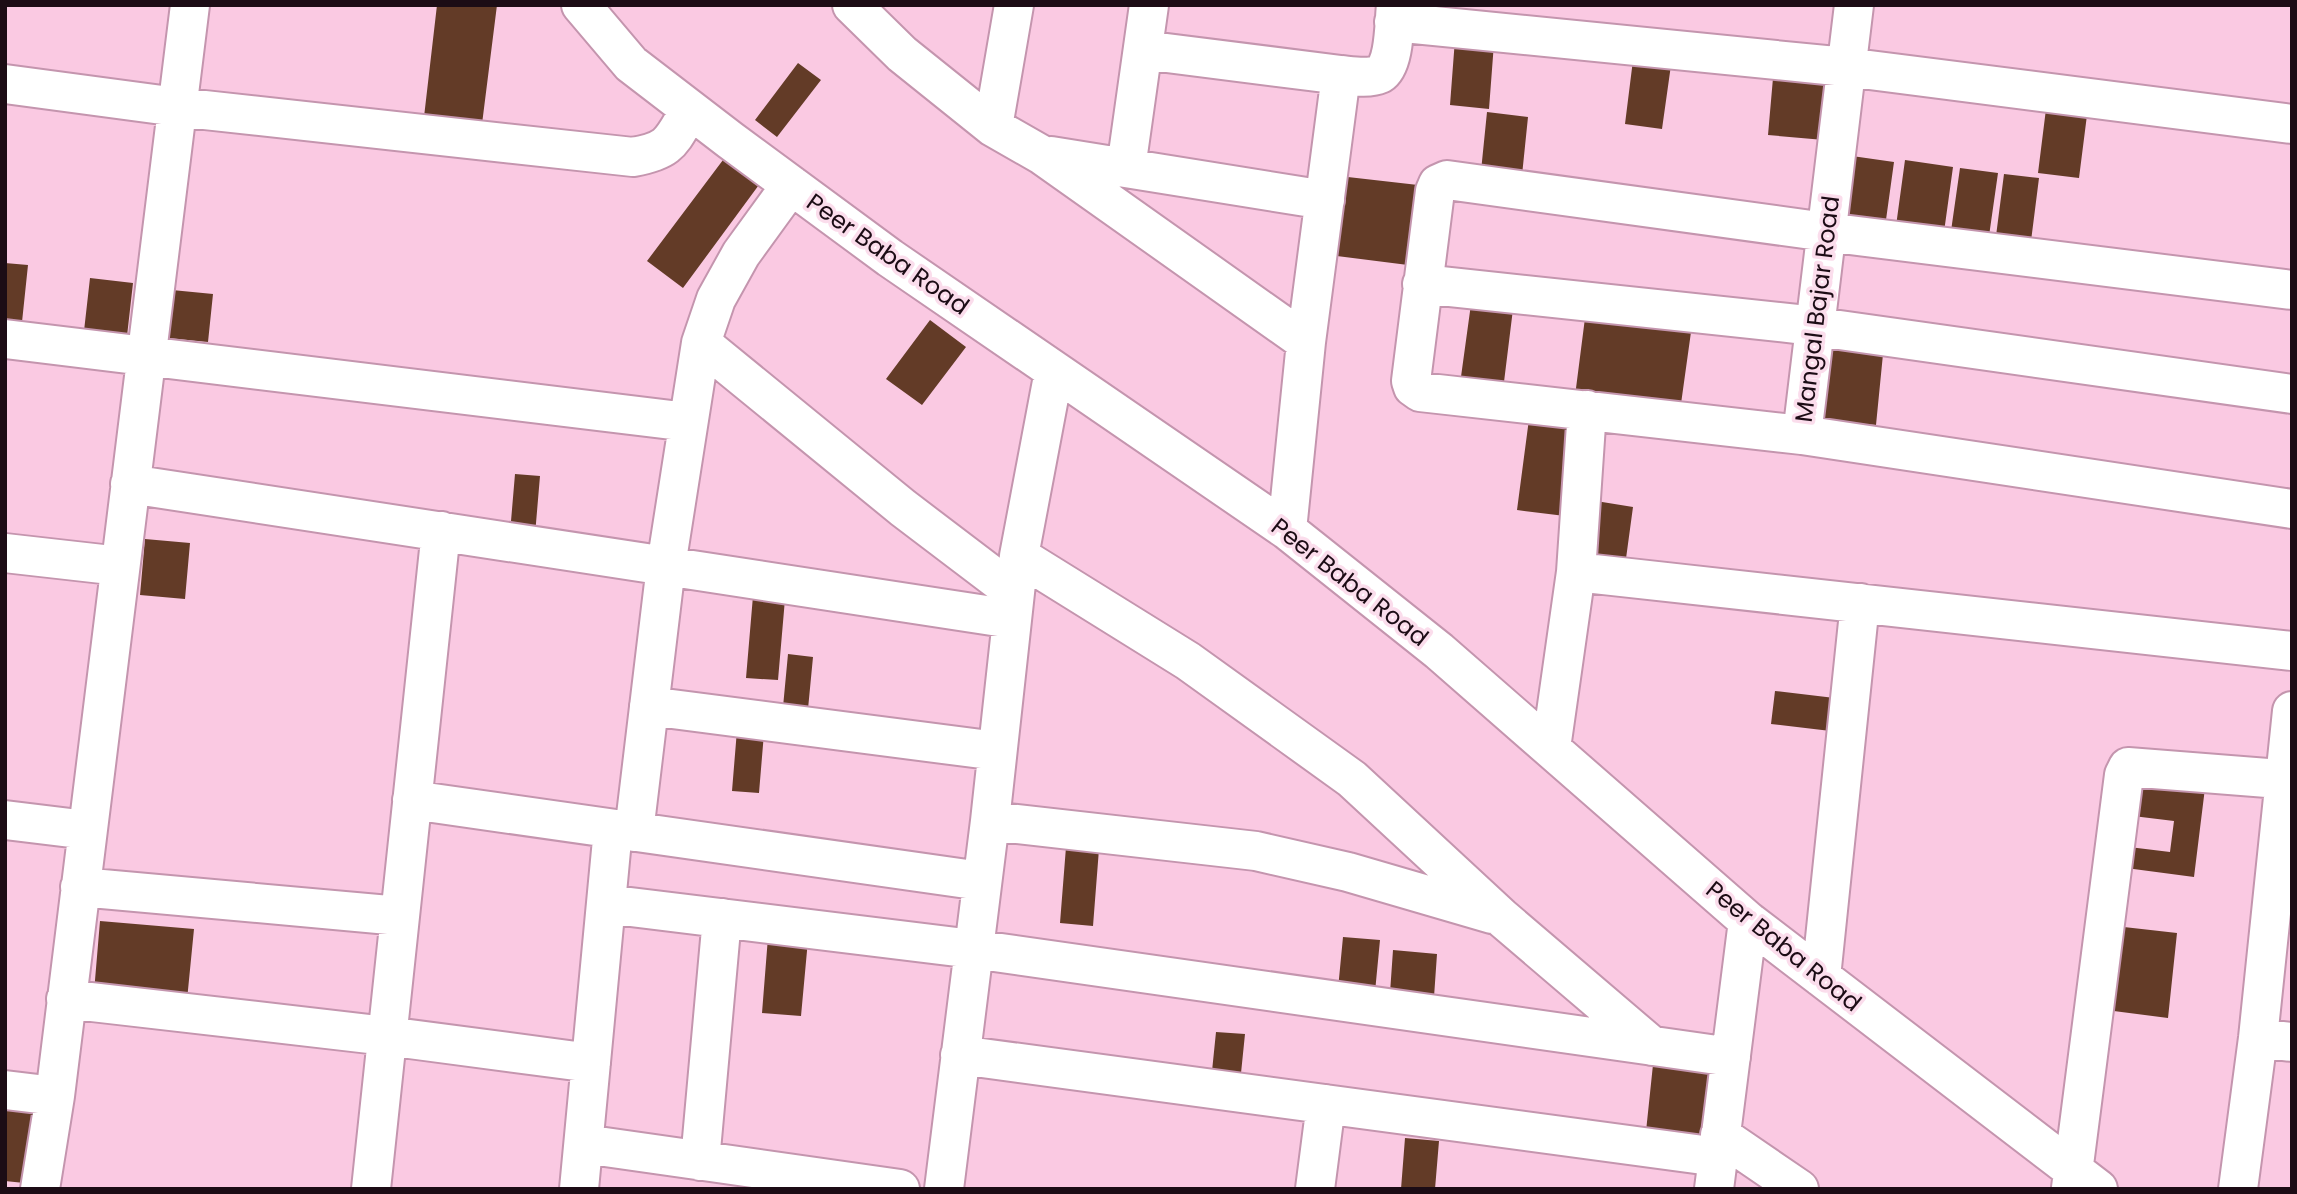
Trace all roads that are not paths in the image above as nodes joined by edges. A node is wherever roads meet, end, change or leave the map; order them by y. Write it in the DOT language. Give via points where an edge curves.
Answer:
graph roads {
  1 [pos="190,5"];
  2 [pos="581,5"];
  3 [pos="852,5"];
  4 [pos="1149,5"];
  5 [pos="1854,5"];
  6 [pos="1008,10"];
  7 [pos="1395,14"];
  8 [pos="1143,50"];
  9 [pos="1846,67"];
  10 [pos="1341,75"];
  11 [pos="5,84"];
  12 [pos="177,107"];
  13 [pos="690,110"];
  14 [pos="2292,124"];
  15 [pos="993,127"];
  16 [pos="1042,155"];
  17 [pos="1126,168"];
  18 [pos="791,185"];
  19 [pos="1325,200"];
  20 [pos="1826,232"];
  21 [pos="1422,285"];
  22 [pos="2292,290"];
  23 [pos="1814,326"];
  24 [pos="5,339"];
  25 [pos="1306,342"];
  26 [pos="701,343"];
  27 [pos="147,355"];
  28 [pos="1054,371"];
  29 [pos="2292,394"];
  30 [pos="1587,410"];
  31 [pos="688,422"];
  32 [pos="1802,435"];
  33 [pos="131,484"];
  34 [pos="2292,509"];
  35 [pos="1287,530"];
  36 [pos="441,531"];
  37 [pos="5,553"];
  38 [pos="120,566"];
  39 [pos="666,566"];
  40 [pos="1576,572"];
  41 [pos="1015,589"];
  42 [pos="1860,603"];
  43 [pos="2292,651"];
  44 [pos="649,706"];
  45 [pos="2292,711"];
  46 [pos="1551,748"];
  47 [pos="997,751"];
  48 [pos="2288,779"];
  49 [pos="412,800"];
  50 [pos="5,820"];
  51 [pos="990,821"];
  52 [pos="88,830"];
  53 [pos="624,830"];
  54 [pos="981,881"];
  55 [pos="80,887"];
  56 [pos="606,904"];
  57 [pos="400,916"];
  58 [pos="1501,916"];
  59 [pos="722,918"];
  60 [pos="1748,921"];
  61 [pos="972,949"];
  62 [pos="1821,977"];
  63 [pos="66,999"];
  64 [pos="387,1036"];
  65 [pos="2275,1040"];
  66 [pos="1652,1046"];
  67 [pos="960,1055"];
  68 [pos="1731,1057"];
  69 [pos="591,1063"];
  70 [pos="5,1090"];
  71 [pos="55,1096"];
  72 [pos="1326,1104"];
  73 [pos="584,1144"];
  74 [pos="1717,1160"];
  75 [pos="700,1161"];
  76 [pos="2081,1182"];
  77 [pos="40,1189"];
  78 [pos="371,1189"];
  79 [pos="579,1189"];
  80 [pos="900,1189"];
  81 [pos="944,1189"];
  82 [pos="1315,1189"];
  83 [pos="1799,1189"];
  84 [pos="2238,1189"];
  1 -- 12 [label="street"];
  2 -- 13 [label="street, Peer Baba Road" via="631,64"];
  3 -- 15 [label="street" via="902,54"];
  4 -- 8 [label="street"];
  5 -- 9 [label="street, Mangal Bajar Road"];
  6 -- 15 [label="street"];
  7 -- 9 [label="street"];
  7 -- 10 [label="street" via="1390,62 1379,74"];
  8 -- 10 [label="street"];
  8 -- 17 [label="street"];
  9 -- 14 [label="street"];
  9 -- 20 [label="street, Mangal Bajar Road"];
  10 -- 19 [label="street"];
  11 -- 12 [label="street"];
  12 -- 13 [label="street" via="633,158 669,144"];
  12 -- 27 [label="street"];
  13 -- 18 [label="street, Peer Baba Road"];
  15 -- 16 [label="street"];
  16 -- 17 [label="street"];
  16 -- 25 [label="street"];
  17 -- 19 [label="street"];
  18 -- 26 [label="street" via="741,254 716,299"];
  18 -- 28 [label="street, Peer Baba Road"];
  19 -- 25 [label="street"];
  20 -- 21 [label="street" via="1447,180 1438,184 1436,191"];
  20 -- 22 [label="street"];
  20 -- 23 [label="street, Mangal Bajar Road"];
  21 -- 23 [label="street"];
  21 -- 30 [label="street, Mangal Bajar Road" via="1410,381 1413,387"];
  23 -- 29 [label="street"];
  23 -- 32 [label="street, Mangal Bajar Road"];
  24 -- 27 [label="street"];
  25 -- 35 [label="street"];
  26 -- 31 [label="street"];
  26 -- 41 [label="street" via="903,508"];
  27 -- 31 [label="street"];
  27 -- 33 [label="street"];
  28 -- 35 [label="street, Peer Baba Road"];
  28 -- 41 [label="street"];
  30 -- 32 [label="street, Mangal Bajar Road"];
  30 -- 40 [label="street"];
  31 -- 39 [label="street"];
  32 -- 34 [label="street"];
  33 -- 36 [label="street"];
  33 -- 38 [label="street"];
  35 -- 46 [label="street, Peer Baba Road"];
  36 -- 39 [label="street"];
  36 -- 49 [label="street"];
  37 -- 38 [label="street"];
  38 -- 52 [label="street"];
  39 -- 41 [label="street"];
  39 -- 44 [label="street"];
  40 -- 42 [label="street"];
  40 -- 46 [label="street"];
  41 -- 47 [label="street"];
  41 -- 58 [label="street" via="1188,661 1352,779"];
  42 -- 43 [label="street"];
  42 -- 62 [label="street"];
  44 -- 47 [label="street"];
  44 -- 53 [label="street"];
  45 -- 48 [label="street"];
  46 -- 60 [label="street, Peer Baba Road"];
  47 -- 51 [label="street"];
  48 -- 65 [label="street"];
  48 -- 76 [label="street" via="2128,767"];
  49 -- 53 [label="street"];
  49 -- 57 [label="street"];
  50 -- 52 [label="street"];
  51 -- 54 [label="street"];
  51 -- 58 [label="street" via="1256,851"];
  52 -- 55 [label="street"];
  53 -- 54 [label="street"];
  53 -- 56 [label="street"];
  54 -- 61 [label="street"];
  55 -- 57 [label="street"];
  55 -- 63 [label="street"];
  56 -- 59 [label="street"];
  56 -- 69 [label="street"];
  57 -- 64 [label="street"];
  58 -- 66 [label="street"];
  59 -- 61 [label="street"];
  59 -- 75 [label="street"];
  60 -- 62 [label="street, Peer Baba Road"];
  60 -- 68 [label="street"];
  61 -- 66 [label="street"];
  61 -- 67 [label="street"];
  62 -- 76 [label="street, Peer Baba Road"];
  63 -- 64 [label="street"];
  63 -- 71 [label="street"];
  64 -- 69 [label="street"];
  64 -- 78 [label="street"];
  65 -- 84 [label="street"];
  66 -- 68 [label="street"];
  67 -- 72 [label="street"];
  67 -- 81 [label="street"];
  68 -- 74 [label="street"];
  69 -- 73 [label="street"];
  70 -- 71 [label="street"];
  71 -- 77 [label="street"];
  72 -- 74 [label="street"];
  72 -- 82 [label="street"];
  73 -- 75 [label="street"];
  73 -- 79 [label="street"];
  74 -- 83 [label="street"];
  75 -- 80 [label="street"];
}
